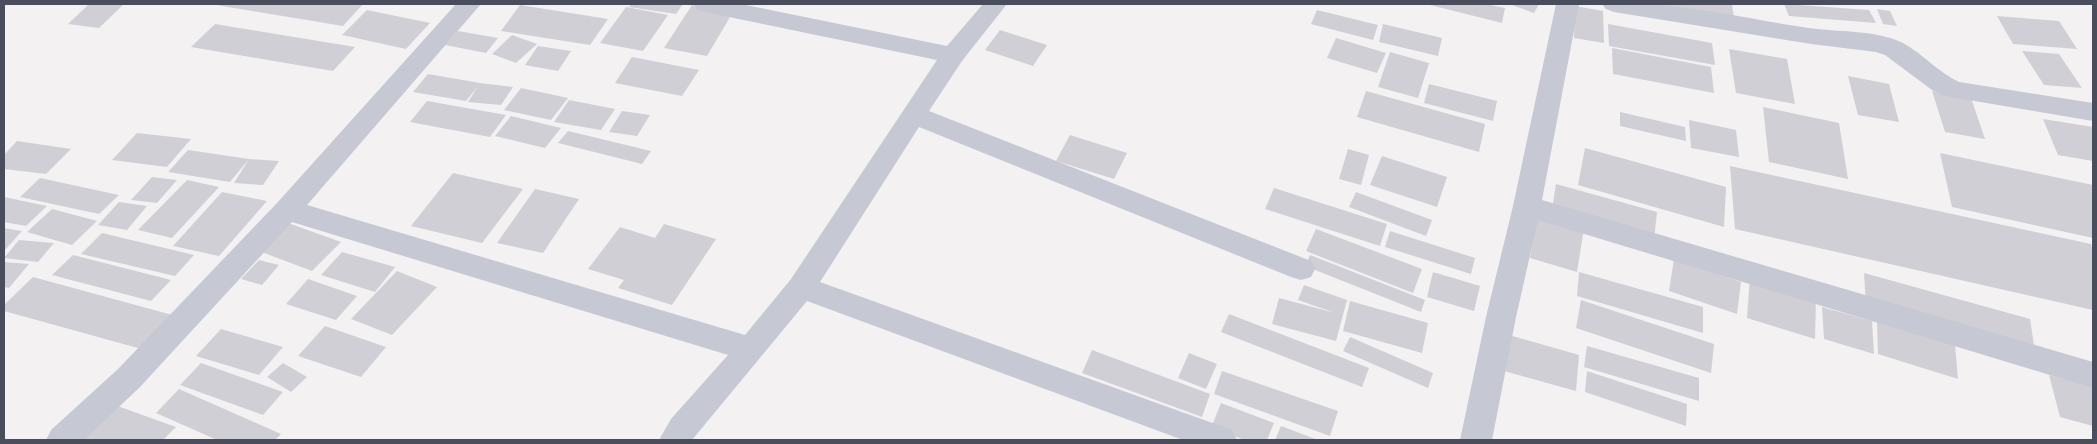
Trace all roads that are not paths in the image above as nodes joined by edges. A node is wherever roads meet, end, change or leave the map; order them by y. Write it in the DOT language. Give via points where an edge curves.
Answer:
graph roads {
  1 [pos="469,4"];
  2 [pos="705,4"];
  3 [pos="996,4"];
  4 [pos="1567,4"];
  5 [pos="1614,4"];
  6 [pos="953,55"];
  7 [pos="2093,112"];
  8 [pos="914,115"];
  9 [pos="1528,206"];
  10 [pos="287,210"];
  11 [pos="1301,269"];
  12 [pos="801,287"];
  13 [pos="752,349"];
  14 [pos="2093,375"];
  15 [pos="62,440"];
  16 [pos="675,440"];
  17 [pos="1221,440"];
  18 [pos="1476,440"];
  1 -- 10 [label="street"];
  2 -- 6 [label="street"];
  3 -- 6 [label="street"];
  4 -- 9 [label="street"];
  5 -- 7 [label="street" via="1878,44 1894,49 1954,90"];
  6 -- 8 [label="street"];
  8 -- 11 [label="street"];
  8 -- 12 [label="street"];
  9 -- 14 [label="street"];
  9 -- 18 [label="street"];
  10 -- 13 [label="street"];
  10 -- 15 [label="street" via="129,378"];
  12 -- 13 [label="street"];
  12 -- 17 [label="street"];
  13 -- 16 [label="street"];
}
